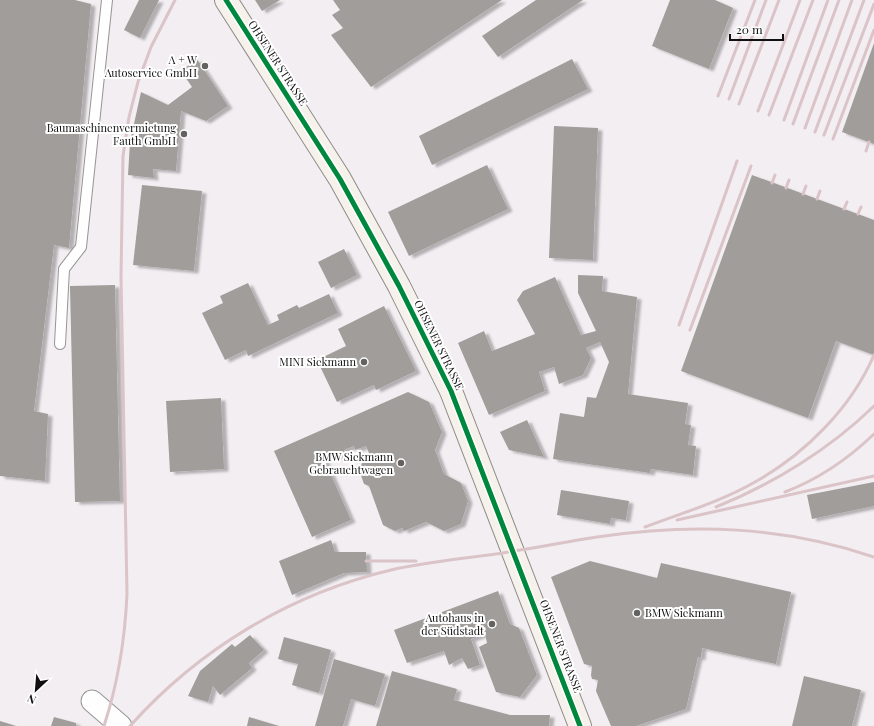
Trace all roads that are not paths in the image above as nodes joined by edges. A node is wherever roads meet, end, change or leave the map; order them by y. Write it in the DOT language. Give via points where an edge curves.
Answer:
graph roads {
  1 [pos="106,0"];
  2 [pos="226,0"];
  3 [pos="60,344"];
  4 [pos="92,701"];
  5 [pos="121,726"];
  6 [pos="580,726"];
  1 -- 3 [label="lane" via="82,247 64,269"];
  2 -- 6 [label="main road, OHSENER STRASSE" via="340,179 399,286 451,390"];
  4 -- 5 [label="street"];
}
